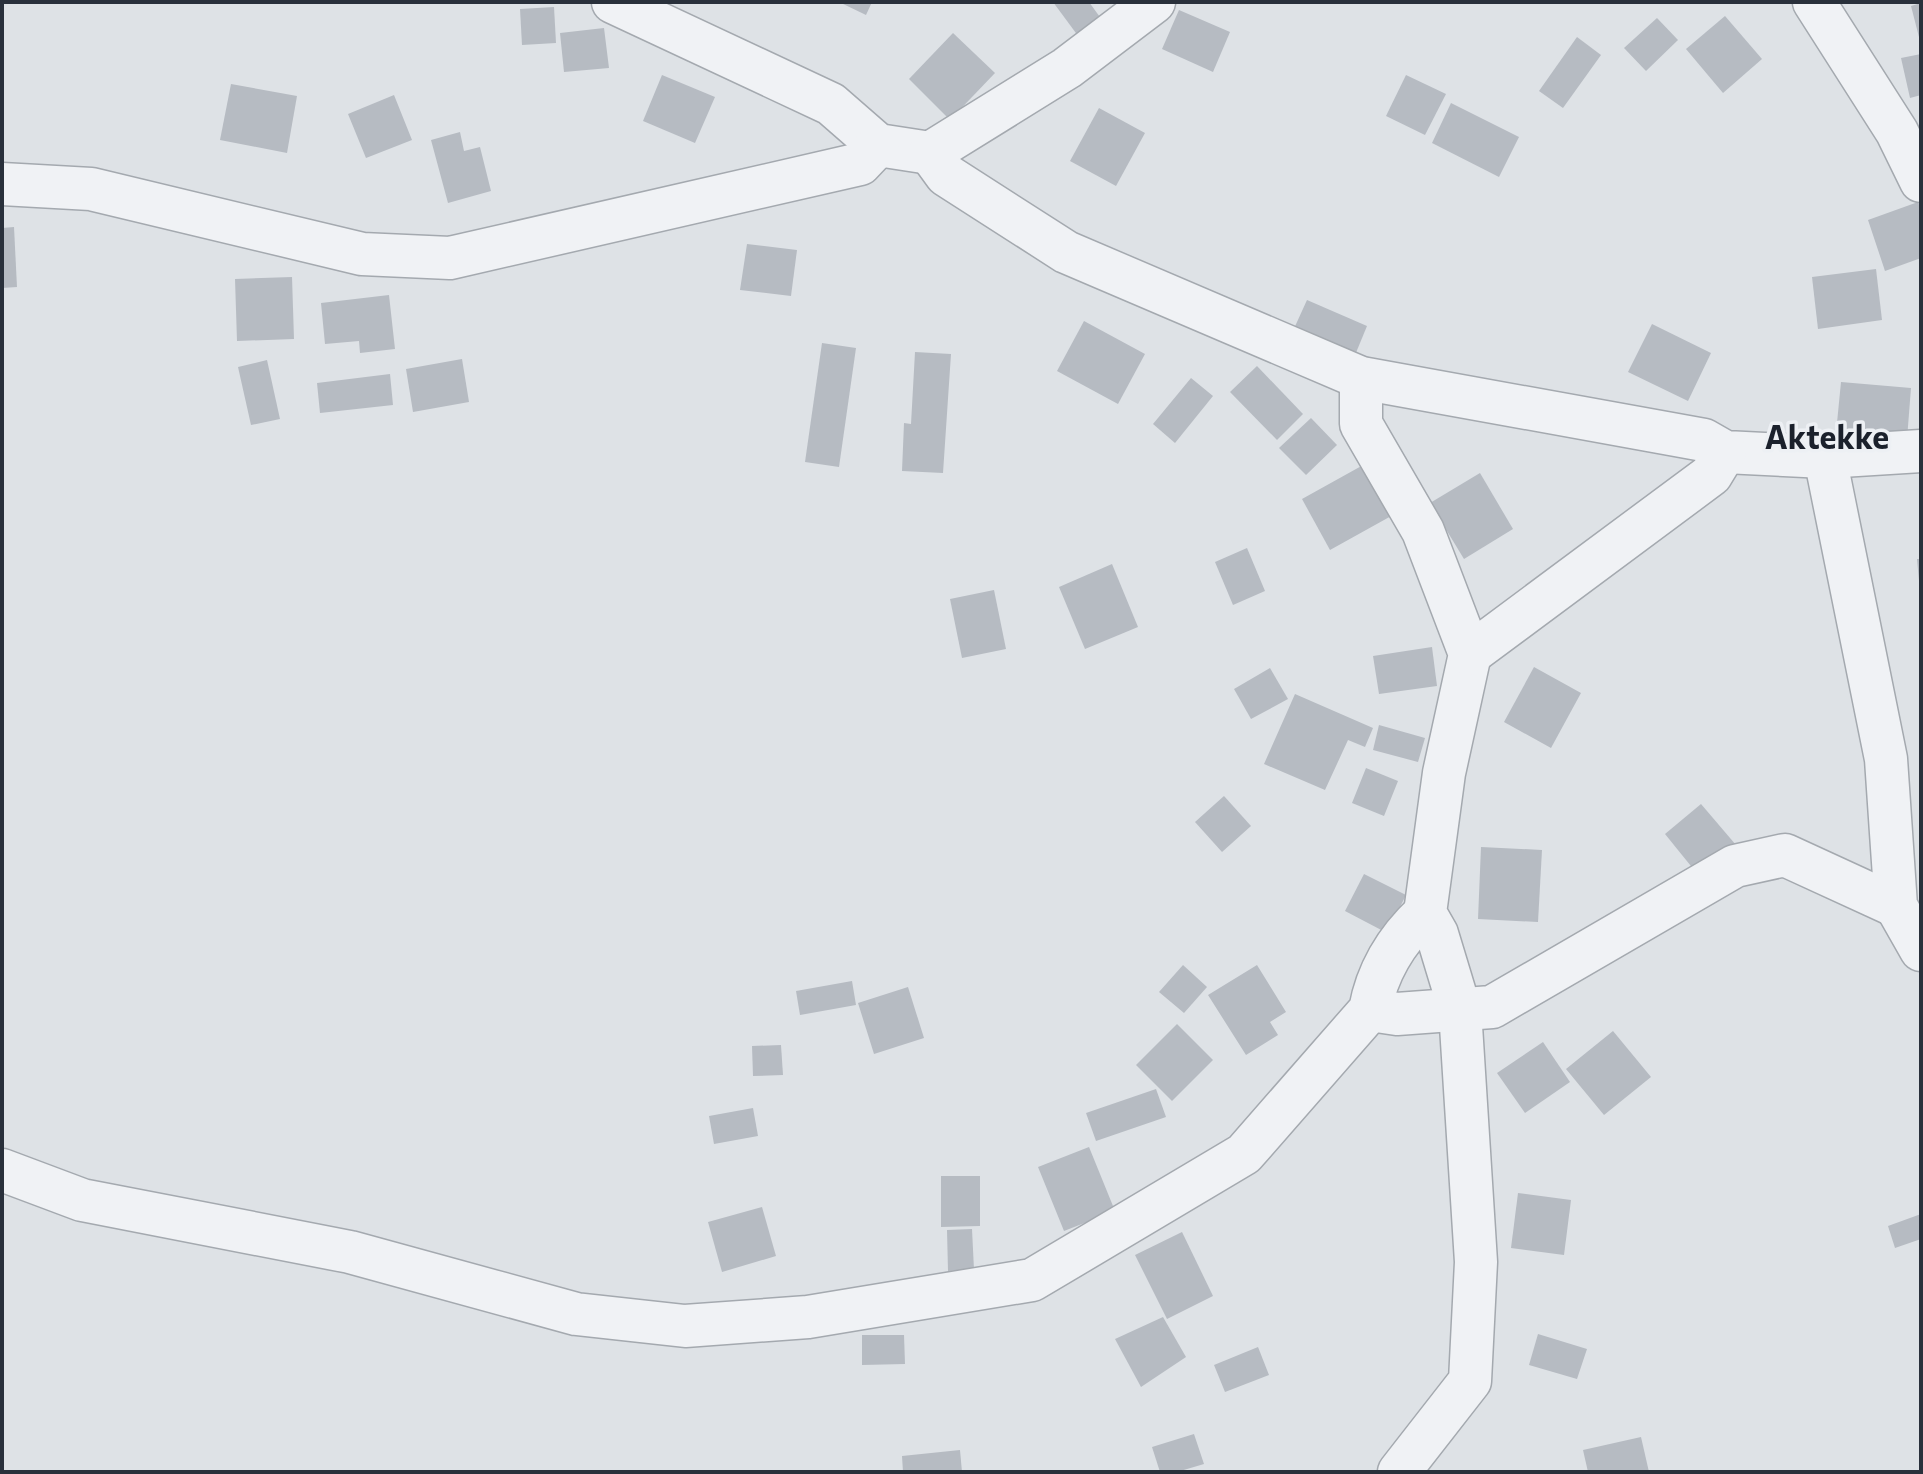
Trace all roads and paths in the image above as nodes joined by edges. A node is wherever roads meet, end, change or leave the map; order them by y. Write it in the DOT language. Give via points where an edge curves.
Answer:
graph roads {
  1 [pos="613,2"];
  2 [pos="1154,2"];
  3 [pos="1814,2"];
  4 [pos="878,145"];
  5 [pos="930,153"];
  6 [pos="1921,181"];
  7 [pos="2,184"];
  8 [pos="1361,378"];
  9 [pos="1921,451"];
  10 [pos="1725,452"];
  11 [pos="1825,457"];
  12 [pos="1470,654"];
  13 [pos="1896,906"];
  14 [pos="1425,913"];
  15 [pos="1921,950"];
  16 [pos="1370,1010"];
  17 [pos="1460,1010"];
  18 [pos="2,1170"];
  19 [pos="1399,1472"];
  1 -- 4 [label="street" via="831,104"];
  2 -- 5 [label="street" via="1067,68"];
  3 -- 6 [label="street" via="1897,132"];
  4 -- 5 [label="street"];
  4 -- 7 [label="street" via="860,164 450,258 362,254 91,189"];
  5 -- 8 [label="street" via="946,175 1066,252"];
  8 -- 10 [label="street" via="1704,440"];
  8 -- 12 [label="street" via="1361,424 1423,531"];
  9 -- 11 [label="street"];
  10 -- 11 [label="street"];
  10 -- 12 [label="street" via="1711,475"];
  11 -- 13 [label="street" via="1886,759"];
  12 -- 14 [label="street" via="1444,773"];
  13 -- 15 [label="street"];
  13 -- 17 [label="street" via="1785,855 1735,866 1492,1007"];
  14 -- 16 [label="street" via="1404,933 1375,985"];
  14 -- 17 [label="street" via="1437,934"];
  16 -- 17 [label="street"];
  16 -- 18 [label="street" via="1244,1154 1032,1280 808,1317 685,1326 576,1314 350,1252 82,1200"];
  17 -- 19 [label="street" via="1476,1262 1470,1381"];
}
